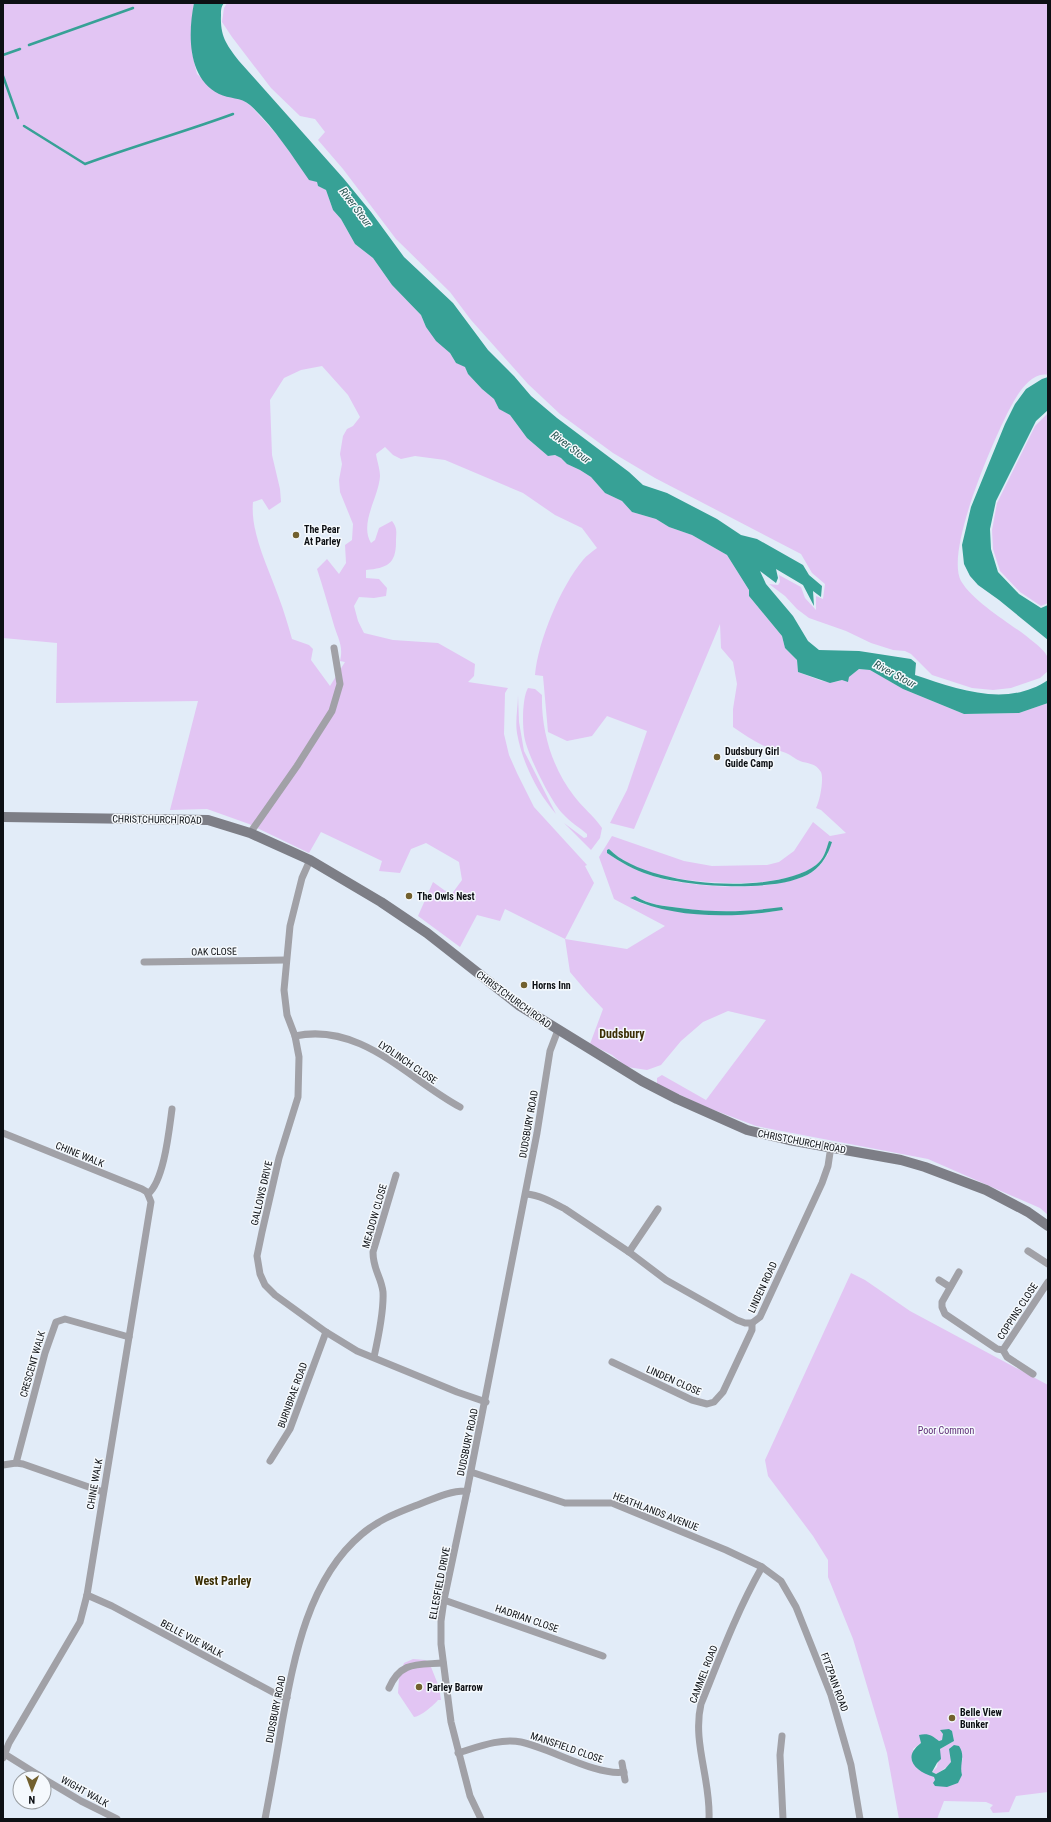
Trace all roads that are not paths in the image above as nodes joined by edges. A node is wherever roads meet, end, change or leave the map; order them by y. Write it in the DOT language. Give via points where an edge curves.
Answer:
graph roads {
  1 [pos="334,648"];
  2 [pos="3,816"];
  3 [pos="250,833"];
  4 [pos="310,860"];
  5 [pos="286,960"];
  6 [pos="144,962"];
  7 [pos="558,1030"];
  8 [pos="295,1036"];
  9 [pos="460,1107"];
  10 [pos="172,1109"];
  11 [pos="3,1133"];
  12 [pos="831,1146"];
  13 [pos="396,1175"];
  14 [pos="148,1194"];
  15 [pos="526,1194"];
  16 [pos="658,1209"];
  17 [pos="1048,1226"];
  18 [pos="629,1252"];
  19 [pos="1028,1252"];
  20 [pos="1048,1264"];
  21 [pos="959,1272"];
  22 [pos="939,1280"];
  23 [pos="1048,1282"];
  24 [pos="950,1287"];
  25 [pos="752,1323"];
  26 [pos="326,1332"];
  27 [pos="129,1337"];
  28 [pos="1003,1350"];
  29 [pos="374,1357"];
  30 [pos="612,1362"];
  31 [pos="1033,1374"];
  32 [pos="486,1402"];
  33 [pos="270,1461"];
  34 [pos="16,1463"];
  35 [pos="3,1465"];
  36 [pos="471,1472"];
  37 [pos="467,1491"];
  38 [pos="103,1492"];
  39 [pos="762,1567"];
  40 [pos="87,1595"];
  41 [pos="444,1600"];
  42 [pos="603,1656"];
  43 [pos="443,1663"];
  44 [pos="389,1688"];
  45 [pos="287,1698"];
  46 [pos="782,1736"];
  47 [pos="458,1753"];
  48 [pos="3,1755"];
  49 [pos="622,1763"];
  50 [pos="30,1770"];
  51 [pos="624,1772"];
  52 [pos="625,1780"];
  53 [pos="52,1783"];
  54 [pos="117,1819"];
  55 [pos="265,1819"];
  56 [pos="481,1819"];
  57 [pos="709,1819"];
  58 [pos="783,1819"];
  59 [pos="860,1819"];
  1 -- 3 [label="street" via="340,684 332,711"];
  2 -- 3 [label="main road, CHRISTCHURCH ROAD" via="208,820"];
  3 -- 4 [label="main road, CHRISTCHURCH ROAD"];
  4 -- 5 [label="street, GALLOWS DRIVE" via="296,898"];
  4 -- 7 [label="main road, CHRISTCHURCH ROAD" via="427,933 520,1006"];
  5 -- 6 [label="street, OAK CLOSE"];
  5 -- 8 [label="street, GALLOWS DRIVE" via="285,1004"];
  7 -- 12 [label="main road, CHRISTCHURCH ROAD" via="642,1081 747,1130"];
  7 -- 15 [label="street, DUDSBURY ROAD" via="550,1052"];
  8 -- 9 [label="street, LYDLINCH CLOSE" via="318,1034 346,1038 376,1050 446,1100"];
  8 -- 26 [label="street, GALLOWS DRIVE" via="299,1057 298,1096 260,1240 258,1265 265,1286"];
  10 -- 14 [label="street" via="166,1150 154,1190"];
  11 -- 14 [label="street, CHINE WALK" via="142,1189"];
  12 -- 17 [label="main road, CHRISTCHURCH ROAD" via="901,1160 949,1175 990,1192"];
  12 -- 25 [label="street, LINDEN ROAD" via="826,1174 819,1190 760,1317"];
  13 -- 29 [label="street, MEADOW CLOSE" via="373,1252 373,1263 383,1294"];
  14 -- 27 [label="street, CHINE WALK" via="151,1202 150,1212"];
  15 -- 18 [label="street, LINDEN ROAD" via="547,1199 565,1209"];
  15 -- 32 [label="street, DUDSBURY ROAD"];
  16 -- 18 [label="street"];
  18 -- 25 [label="street, LINDEN ROAD" via="677,1287 737,1320"];
  19 -- 20 [label="street"];
  21 -- 24 [label="street, COPPINS CLOSE"];
  22 -- 24 [label="street"];
  23 -- 28 [label="street, COPPINS CLOSE"];
  24 -- 28 [label="street, COPPINS CLOSE" via="942,1302 945,1314 997,1349"];
  25 -- 30 [label="street, LINDEN CLOSE" via="752,1330 723,1392 714,1402 707,1404 692,1400"];
  26 -- 29 [label="street, GALLOWS DRIVE" via="357,1351"];
  26 -- 33 [label="street, BURNBRAE ROAD" via="292,1425"];
  27 -- 34 [label="street, CRESCENT WALK" via="65,1319 56,1322 45,1353"];
  27 -- 38 [label="street, CHINE WALK"];
  28 -- 31 [label="street, COPPINS CLOSE" via="1007,1357"];
  29 -- 32 [label="street, GALLOWS DRIVE"];
  32 -- 36 [label="street, DUDSBURY ROAD"];
  34 -- 35 [label="street"];
  34 -- 38 [label="street"];
  36 -- 37 [label="street, DUDSBURY ROAD"];
  36 -- 39 [label="street, HEATHLANDS AVENUE" via="565,1503 612,1503"];
  37 -- 41 [label="street, ELLESFIELD DRIVE"];
  37 -- 45 [label="street, DUDSBURY ROAD" via="455,1492 386,1518 344,1550 309,1610"];
  38 -- 40 [label="street, CHINE WALK"];
  39 -- 57 [label="street, CAMMEL ROAD" via="730,1628 698,1715 697,1728 709,1798"];
  39 -- 59 [label="street, FITZPAIN ROAD" via="781,1581 796,1607 831,1695 851,1764"];
  40 -- 45 [label="street, BELLE VUE WALK"];
  40 -- 48 [label="street, CHINE WALK" via="80,1622"];
  41 -- 42 [label="street, HADRIAN CLOSE"];
  41 -- 43 [label="street, ELLESFIELD DRIVE" via="441,1621"];
  43 -- 44 [label="street" via="418,1665 399,1671"];
  43 -- 47 [label="street, ELLESFIELD DRIVE"];
  45 -- 55 [label="street, DUDSBURY ROAD"];
  46 -- 58 [label="street" via="780,1755"];
  47 -- 51 [label="street, MANSFIELD CLOSE" via="497,1742 521,1742 608,1772"];
  47 -- 56 [label="street, ELLESFIELD DRIVE" via="470,1796"];
  48 -- 50 [label="street, WIGHT WALK"];
  49 -- 51 [label="street"];
  51 -- 52 [label="street"];
  53 -- 54 [label="street, WIGHT WALK"];
}
